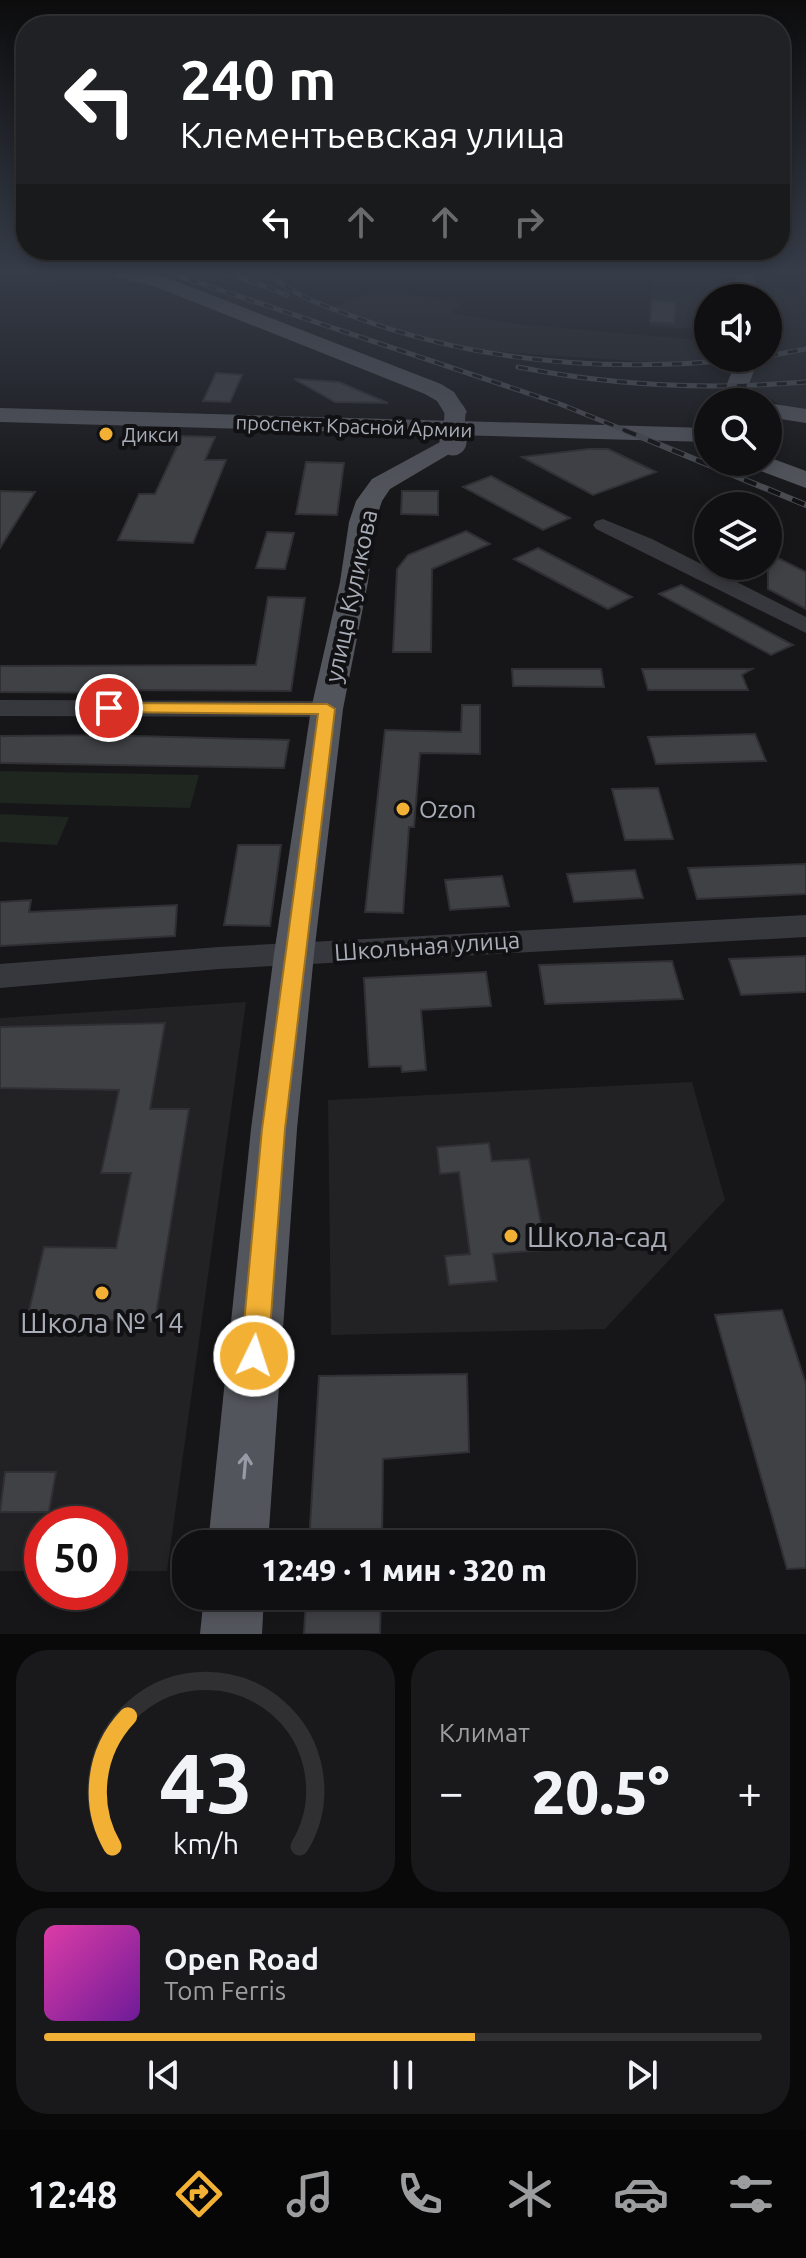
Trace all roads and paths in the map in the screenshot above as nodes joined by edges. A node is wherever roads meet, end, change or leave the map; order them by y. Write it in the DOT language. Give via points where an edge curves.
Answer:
graph roads {
  1 [pos="332,349"];
  2 [pos="0,408"];
  3 [pos="782,412"];
  4 [pos="0,415"];
  5 [pos="806,416"];
  6 [pos="694,426"];
  7 [pos="782,431"];
  8 [pos="694,435"];
  9 [pos="802,435"];
  10 [pos="782,471"];
  11 [pos="806,480"];
  12 [pos="603,525"];
  13 [pos="806,626"];
  14 [pos="0,708"];
  15 [pos="326,717"];
  16 [pos="806,926"];
  17 [pos="294,954"];
  18 [pos="0,976"];
  19 [pos="239,1530"];
  20 [pos="233,1610"];
  21 [pos="231,1634"];
  1 -- 15 [label="main road, улица Куликова, bridge" via="433,389 455,412 447,445 381,484 369,501"];
  2 -- 6 [label="main road, проспект Красной Армии"];
  3 -- 5 [label="main road"];
  4 -- 8 [label="main road, проспект Красной Армии"];
  7 -- 9 [label="main road"];
  10 -- 11 [label="main road"];
  12 -- 13 [label="street"];
  14 -- 15 [label="street"];
  15 -- 17 [label="main road, улица Куликова"];
  16 -- 17 [label="street, Школьная улица"];
  17 -- 18 [label="street, Школьная улица"];
  19 -- 17 [label="main road, улица Куликова, one-way"];
  20 -- 21 [label="main road"];
}
